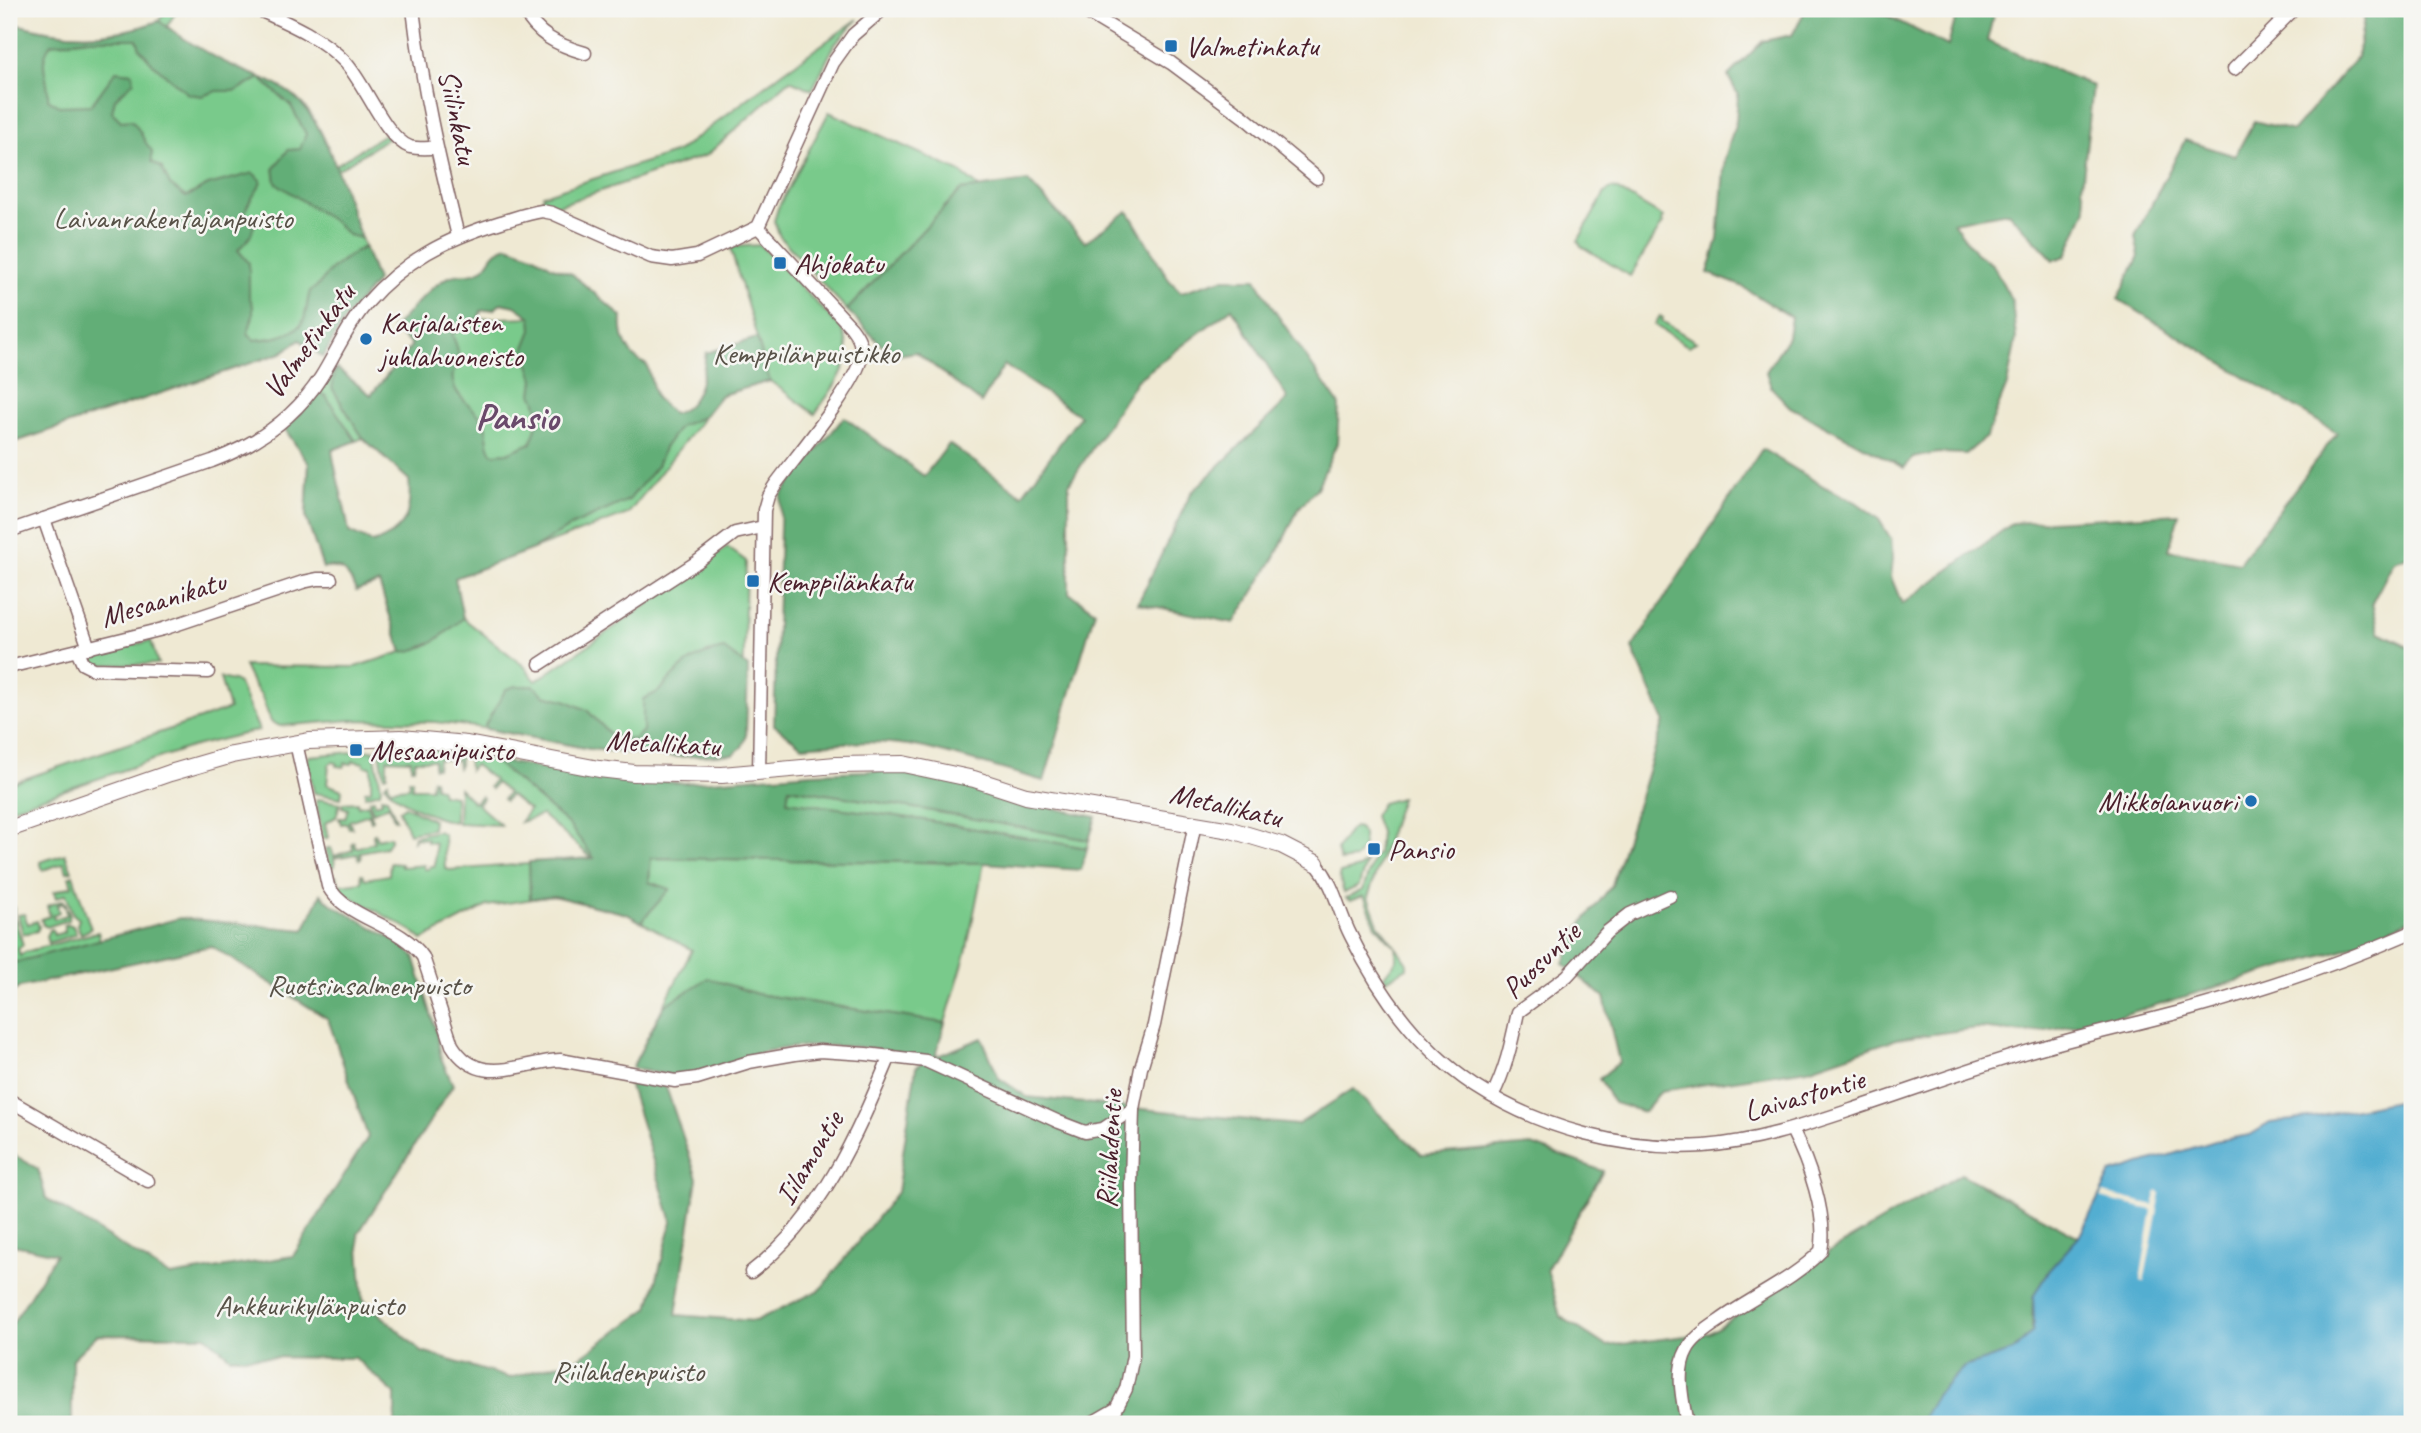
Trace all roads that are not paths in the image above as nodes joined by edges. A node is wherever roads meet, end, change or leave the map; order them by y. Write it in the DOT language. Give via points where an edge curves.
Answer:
graph roads {
  1 [pos="257,9"];
  2 [pos="413,9"];
  3 [pos="523,9"];
  4 [pos="883,9"];
  5 [pos="1081,9"];
  6 [pos="2294,9"];
  7 [pos="585,53"];
  8 [pos="2234,69"];
  9 [pos="436,148"];
  10 [pos="1317,178"];
  11 [pos="758,227"];
  12 [pos="458,236"];
  13 [pos="44,519"];
  14 [pos="763,527"];
  15 [pos="9,531"];
  16 [pos="331,579"];
  17 [pos="83,650"];
  18 [pos="540,664"];
  19 [pos="9,667"];
  20 [pos="208,672"];
  21 [pos="296,743"];
  22 [pos="759,772"];
  23 [pos="1195,823"];
  24 [pos="9,829"];
  25 [pos="1316,863"];
  26 [pos="1670,896"];
  27 [pos="2412,932"];
  28 [pos="890,1056"];
  29 [pos="1492,1096"];
  30 [pos="9,1100"];
  31 [pos="1133,1110"];
  32 [pos="1792,1130"];
  33 [pos="148,1181"];
  34 [pos="751,1272"];
  35 [pos="1090,1424"];
  36 [pos="1687,1424"];
  1 -- 9 [label="street" via="309,34 340,57 400,142 414,148"];
  2 -- 9 [label="street, Siilinkatu"];
  3 -- 7 [label="street" via="545,36"];
  4 -- 11 [label="street" via="853,35 833,64"];
  5 -- 10 [label="street" via="1171,63"];
  6 -- 8 [label="street"];
  9 -- 12 [label="street, Siilinkatu"];
  11 -- 12 [label="street, Valmetinkatu" via="697,257 672,260 651,257 542,211"];
  11 -- 14 [label="street" via="851,327 862,352 855,376 768,496"];
  12 -- 13 [label="street, Valmetinkatu" via="416,259 378,291 319,380 265,436 220,458"];
  13 -- 15 [label="street, Valmetinkatu"];
  13 -- 17 [label="street"];
  14 -- 18 [label="street" via="735,533"];
  14 -- 22 [label="street"];
  16 -- 17 [label="street, Mesaanikatu" via="303,582 163,629"];
  17 -- 19 [label="street, Mesaanikatu"];
  17 -- 20 [label="street" via="83,664 93,669"];
  21 -- 22 [label="street, Metallikatu" via="401,738 467,744 634,773"];
  21 -- 24 [label="street, Metallikatu" via="205,762"];
  21 -- 28 [label="street" via="324,876 332,892 418,949 452,1045 477,1068 504,1071 559,1060 675,1081 749,1062 820,1051"];
  22 -- 23 [label="street, Metallikatu" via="902,764 1026,796"];
  23 -- 25 [label="street, Metallikatu" via="1281,845"];
  23 -- 31 [label="street, Riilahdentie"];
  25 -- 29 [label="street, Laivastontie" via="1329,879 1351,937 1398,1017 1450,1067"];
  26 -- 29 [label="street, Puosuntie" via="1630,914 1550,991 1518,1012 1510,1050"];
  27 -- 32 [label="street, Laivastontie" via="2273,984 2043,1047"];
  28 -- 31 [label="street" via="926,1061 1085,1132 1103,1129"];
  28 -- 34 [label="street, Iilamontie" via="831,1178 786,1241"];
  29 -- 32 [label="street, Laivastontie" via="1571,1130 1636,1144 1703,1146"];
  30 -- 33 [label="street"];
  31 -- 35 [label="street, Riilahdentie" via="1133,1356 1116,1409"];
  32 -- 36 [label="street" via="1823,1222 1821,1251 1808,1265 1706,1329 1687,1349 1681,1369"];
}
